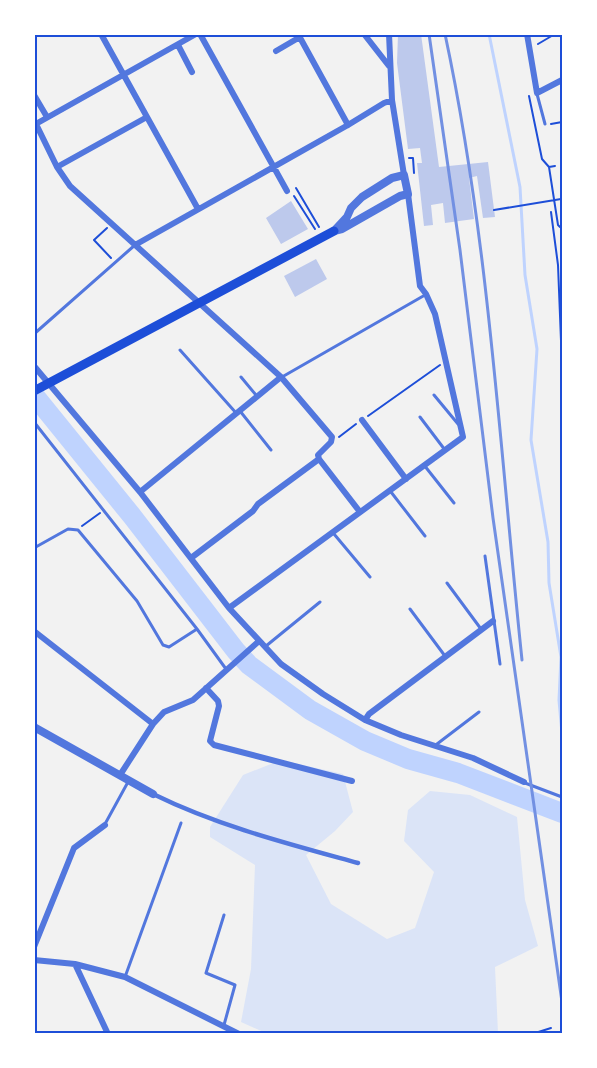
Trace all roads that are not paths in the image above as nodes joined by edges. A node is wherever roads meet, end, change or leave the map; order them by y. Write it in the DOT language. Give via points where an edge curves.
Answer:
graph roads {
  1 [pos="100,34"];
  2 [pos="198,34"];
  3 [pos="364,34"];
  4 [pos="389,34"];
  5 [pos="527,34"];
  6 [pos="299,36"];
  7 [pos="178,45"];
  8 [pos="276,51"];
  9 [pos="389,66"];
  10 [pos="192,72"];
  11 [pos="122,75"];
  12 [pos="562,81"];
  13 [pos="537,93"];
  14 [pos="34,95"];
  15 [pos="392,100"];
  16 [pos="47,117"];
  17 [pos="147,117"];
  18 [pos="35,125"];
  19 [pos="348,125"];
  20 [pos="546,125"];
  21 [pos="273,166"];
  22 [pos="57,167"];
  23 [pos="404,175"];
  24 [pos="378,187"];
  25 [pos="287,191"];
  26 [pos="408,194"];
  27 [pos="388,203"];
  28 [pos="198,209"];
  29 [pos="334,231"];
  30 [pos="135,245"];
  31 [pos="426,294"];
  32 [pos="198,304"];
  33 [pos="34,334"];
  34 [pos="180,350"];
  35 [pos="34,366"];
  36 [pos="241,376"];
  37 [pos="281,378"];
  38 [pos="42,387"];
  39 [pos="434,395"];
  40 [pos="257,397"];
  41 [pos="238,412"];
  42 [pos="420,417"];
  43 [pos="362,420"];
  44 [pos="34,422"];
  45 [pos="461,427"];
  46 [pos="272,450"];
  47 [pos="445,450"];
  48 [pos="319,459"];
  49 [pos="424,465"];
  50 [pos="406,479"];
  51 [pos="390,490"];
  52 [pos="140,492"];
  53 [pos="454,503"];
  54 [pos="360,512"];
  55 [pos="332,532"];
  56 [pos="425,536"];
  57 [pos="34,541"];
  58 [pos="36,547"];
  59 [pos="485,555"];
  60 [pos="191,558"];
  61 [pos="370,577"];
  62 [pos="447,583"];
  63 [pos="320,602"];
  64 [pos="229,608"];
  65 [pos="410,609"];
  66 [pos="493,621"];
  67 [pos="197,629"];
  68 [pos="481,629"];
  69 [pos="34,632"];
  70 [pos="256,643"];
  71 [pos="265,647"];
  72 [pos="445,656"];
  73 [pos="500,664"];
  74 [pos="228,668"];
  75 [pos="206,688"];
  76 [pos="478,712"];
  77 [pos="365,720"];
  78 [pos="153,724"];
  79 [pos="34,727"];
  80 [pos="435,746"];
  81 [pos="120,775"];
  82 [pos="129,781"];
  83 [pos="352,781"];
  84 [pos="524,782"];
  85 [pos="153,794"];
  86 [pos="562,797"];
  87 [pos="181,823"];
  88 [pos="105,825"];
  89 [pos="358,863"];
  90 [pos="224,915"];
  91 [pos="34,947"];
  92 [pos="34,960"];
  93 [pos="75,964"];
  94 [pos="125,977"];
  95 [pos="224,1026"];
  96 [pos="108,1034"];
  97 [pos="239,1034"];
  1 -- 11 [label="street"];
  2 -- 7 [label="street"];
  2 -- 21 [label="street"];
  3 -- 9 [label="street"];
  4 -- 9 [label="street"];
  5 -- 13 [label="street"];
  6 -- 8 [label="street"];
  6 -- 19 [label="street"];
  7 -- 10 [label="street"];
  7 -- 11 [label="street"];
  9 -- 15 [label="street"];
  11 -- 16 [label="street"];
  11 -- 17 [label="street"];
  12 -- 13 [label="street"];
  13 -- 20 [label="lane"];
  14 -- 16 [label="street"];
  15 -- 19 [label="street"];
  15 -- 23 [label="street"];
  16 -- 18 [label="street"];
  17 -- 22 [label="street"];
  17 -- 28 [label="street"];
  18 -- 22 [label="street"];
  19 -- 21 [label="street"];
  21 -- 25 [label="street"];
  21 -- 28 [label="street"];
  22 -- 30 [label="street" via="70,186"];
  23 -- 24 [label="street"];
  23 -- 26 [label="street"];
  24 -- 27 [label="street" via="391,192"];
  24 -- 29 [label="street" via="357,201"];
  26 -- 27 [label="street"];
  26 -- 31 [label="street" via="420,286"];
  27 -- 29 [label="street"];
  28 -- 30 [label="street"];
  29 -- 32 [label="main road"];
  30 -- 32 [label="street"];
  30 -- 33 [label="lane"];
  31 -- 37 [label="lane"];
  31 -- 45 [label="street" via="435,314"];
  32 -- 37 [label="street"];
  32 -- 38 [label="main road"];
  34 -- 41 [label="lane"];
  35 -- 38 [label="street"];
  36 -- 40 [label="lane"];
  37 -- 40 [label="street"];
  37 -- 48 [label="street" via="332,437"];
  38 -- 52 [label="street"];
  39 -- 45 [label="lane"];
  40 -- 41 [label="street"];
  41 -- 46 [label="lane"];
  41 -- 52 [label="street"];
  42 -- 47 [label="lane"];
  43 -- 50 [label="street"];
  44 -- 67 [label="lane"];
  45 -- 47 [label="street" via="463,437"];
  47 -- 49 [label="street"];
  48 -- 54 [label="street"];
  48 -- 60 [label="street"];
  49 -- 50 [label="street"];
  49 -- 53 [label="lane"];
  50 -- 51 [label="street"];
  51 -- 54 [label="street"];
  51 -- 56 [label="lane"];
  52 -- 60 [label="street"];
  54 -- 55 [label="street"];
  55 -- 61 [label="lane"];
  55 -- 64 [label="street"];
  57 -- 58 [label="lane"];
  58 -- 67 [label="lane" via="68,529 78,530 137,601 163,645 169,647"];
  59 -- 66 [label="lane"];
  60 -- 64 [label="street"];
  62 -- 68 [label="lane"];
  63 -- 71 [label="lane"];
  64 -- 70 [label="street"];
  65 -- 72 [label="lane"];
  66 -- 68 [label="street"];
  66 -- 73 [label="lane"];
  67 -- 74 [label="lane"];
  68 -- 72 [label="street"];
  69 -- 78 [label="street"];
  70 -- 71 [label="street"];
  70 -- 74 [label="street"];
  71 -- 77 [label="street" via="281,664"];
  72 -- 77 [label="street"];
  74 -- 75 [label="street"];
  75 -- 78 [label="street" via="194,700 164,712"];
  75 -- 83 [label="street" via="219,706 210,741 214,745"];
  76 -- 80 [label="lane"];
  77 -- 80 [label="street"];
  78 -- 81 [label="street"];
  79 -- 81 [label="street"];
  80 -- 84 [label="street" via="479,760"];
  81 -- 82 [label="street"];
  82 -- 85 [label="street"];
  82 -- 88 [label="lane"];
  84 -- 86 [label="lane"];
  85 -- 89 [label="street" via="196,814"];
  87 -- 94 [label="lane"];
  88 -- 91 [label="street" via="74,848"];
  90 -- 95 [label="lane" via="206,973 236,984"];
  92 -- 93 [label="street"];
  93 -- 94 [label="street"];
  93 -- 96 [label="street"];
  94 -- 95 [label="street"];
  95 -- 97 [label="street"];
}
